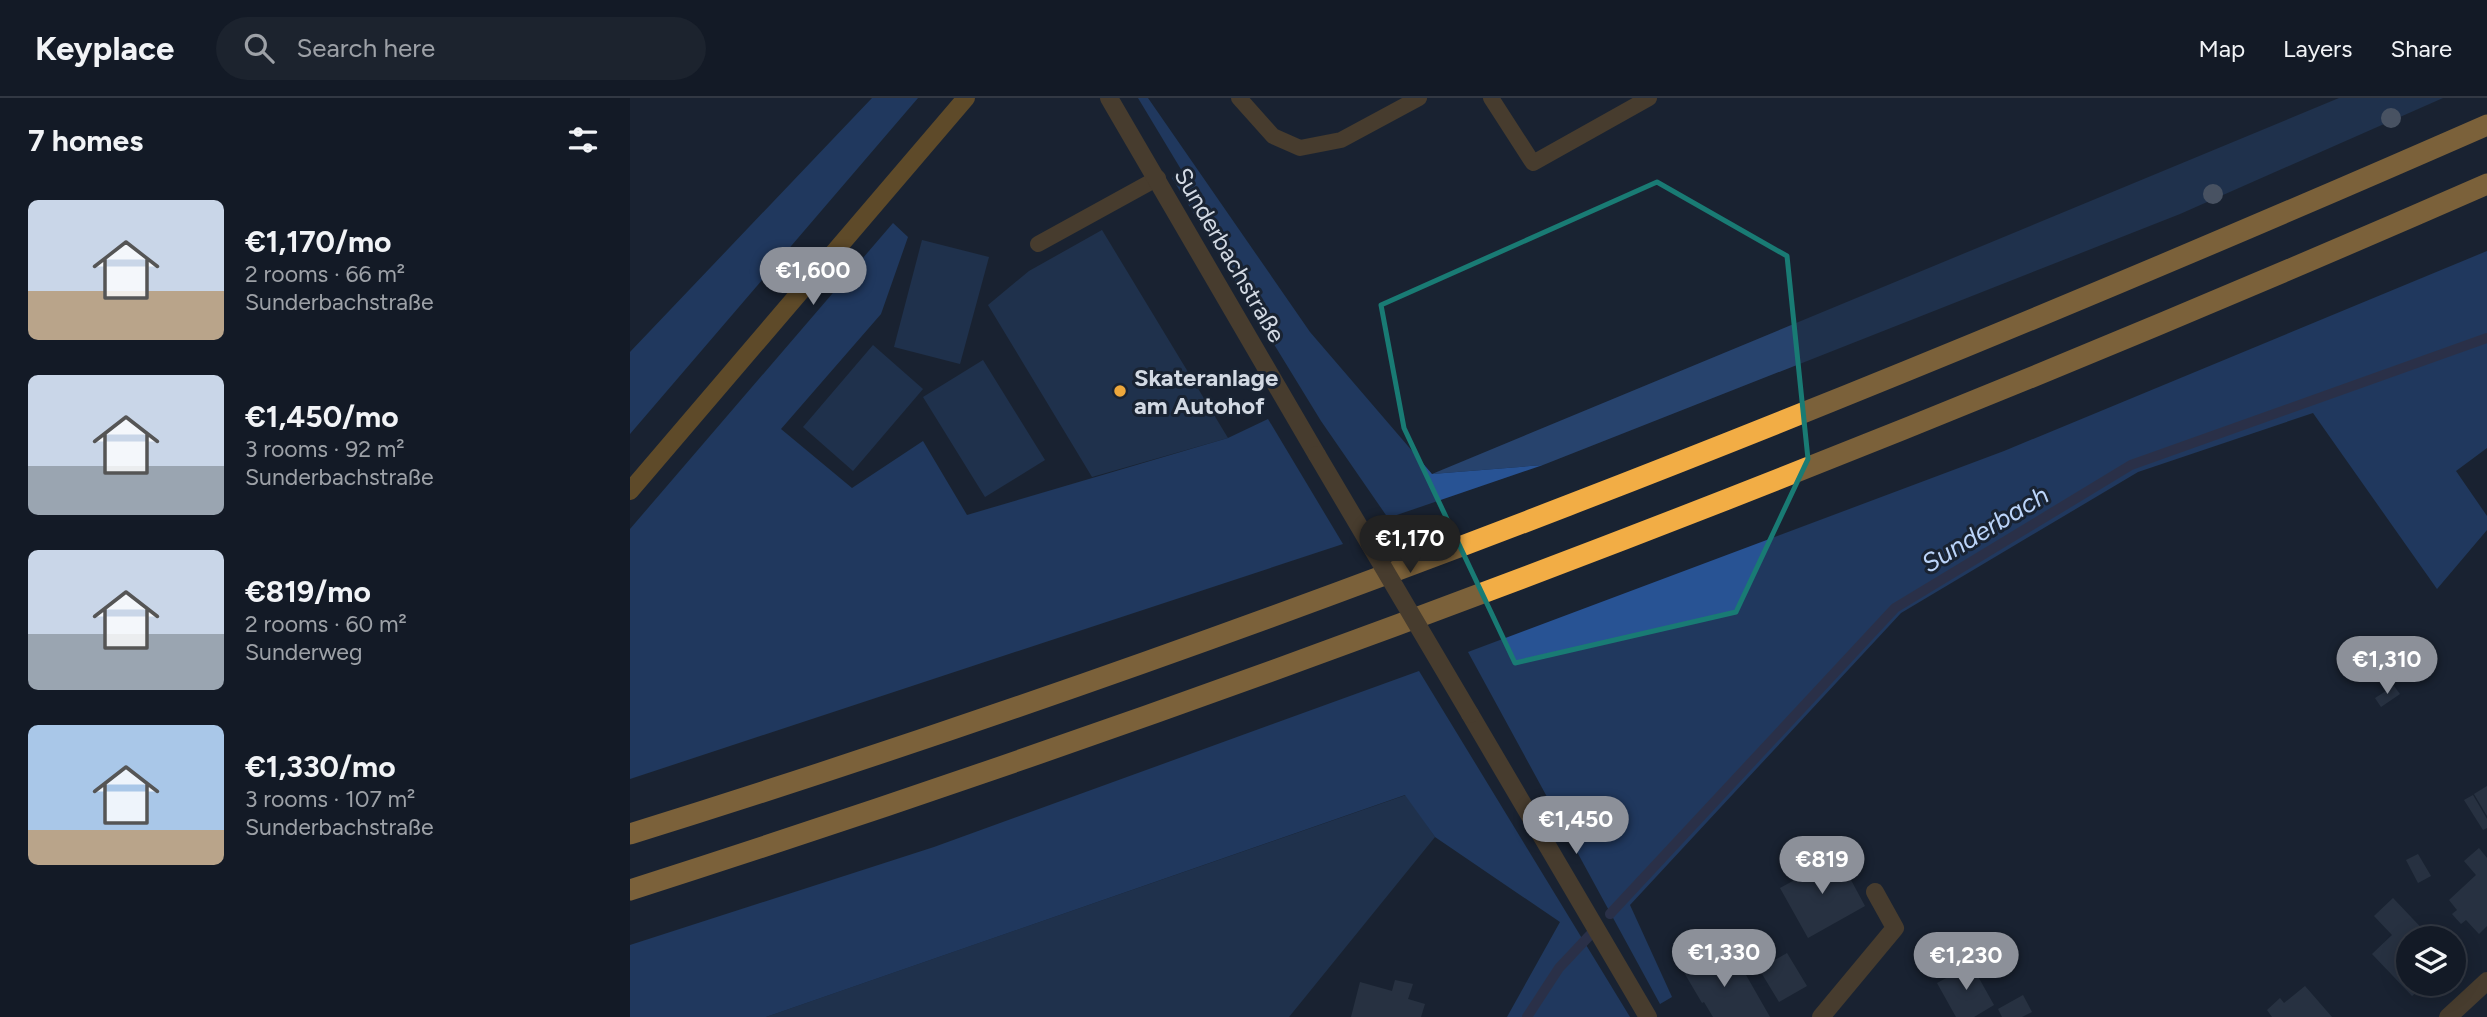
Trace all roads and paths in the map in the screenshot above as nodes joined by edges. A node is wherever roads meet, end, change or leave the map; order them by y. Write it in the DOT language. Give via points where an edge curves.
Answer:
graph roads {
  1 [pos="966,98"];
  2 [pos="1109,98"];
  3 [pos="1239,98"];
  4 [pos="1419,98"];
  5 [pos="1491,98"];
  6 [pos="1649,98"];
  7 [pos="2487,125"];
  8 [pos="1158,178"];
  9 [pos="2487,184"];
  10 [pos="1038,244"];
  11 [pos="630,491"];
  12 [pos="630,834"];
  13 [pos="630,890"];
  14 [pos="1874,892"];
  15 [pos="2487,981"];
  16 [pos="1648,1017"];
  17 [pos="1821,1017"];
  18 [pos="2448,1017"];
  1 -- 11 [label="main road"];
  2 -- 8 [label="street, Sunderbachstraße"];
  3 -- 4 [label="lane" via="1273,136 1300,148 1342,140"];
  5 -- 6 [label="lane" via="1533,163"];
  7 -- 12 [label="highway" via="2037,319 1504,529 1159,656"];
  8 -- 10 [label="lane"];
  8 -- 16 [label="street, Sunderbachstraße, bridge"];
  9 -- 13 [label="highway" via="1920,423 1531,575 1184,705"];
  14 -- 17 [label="street" via="1895,928"];
  15 -- 18 [label="street"];
}
